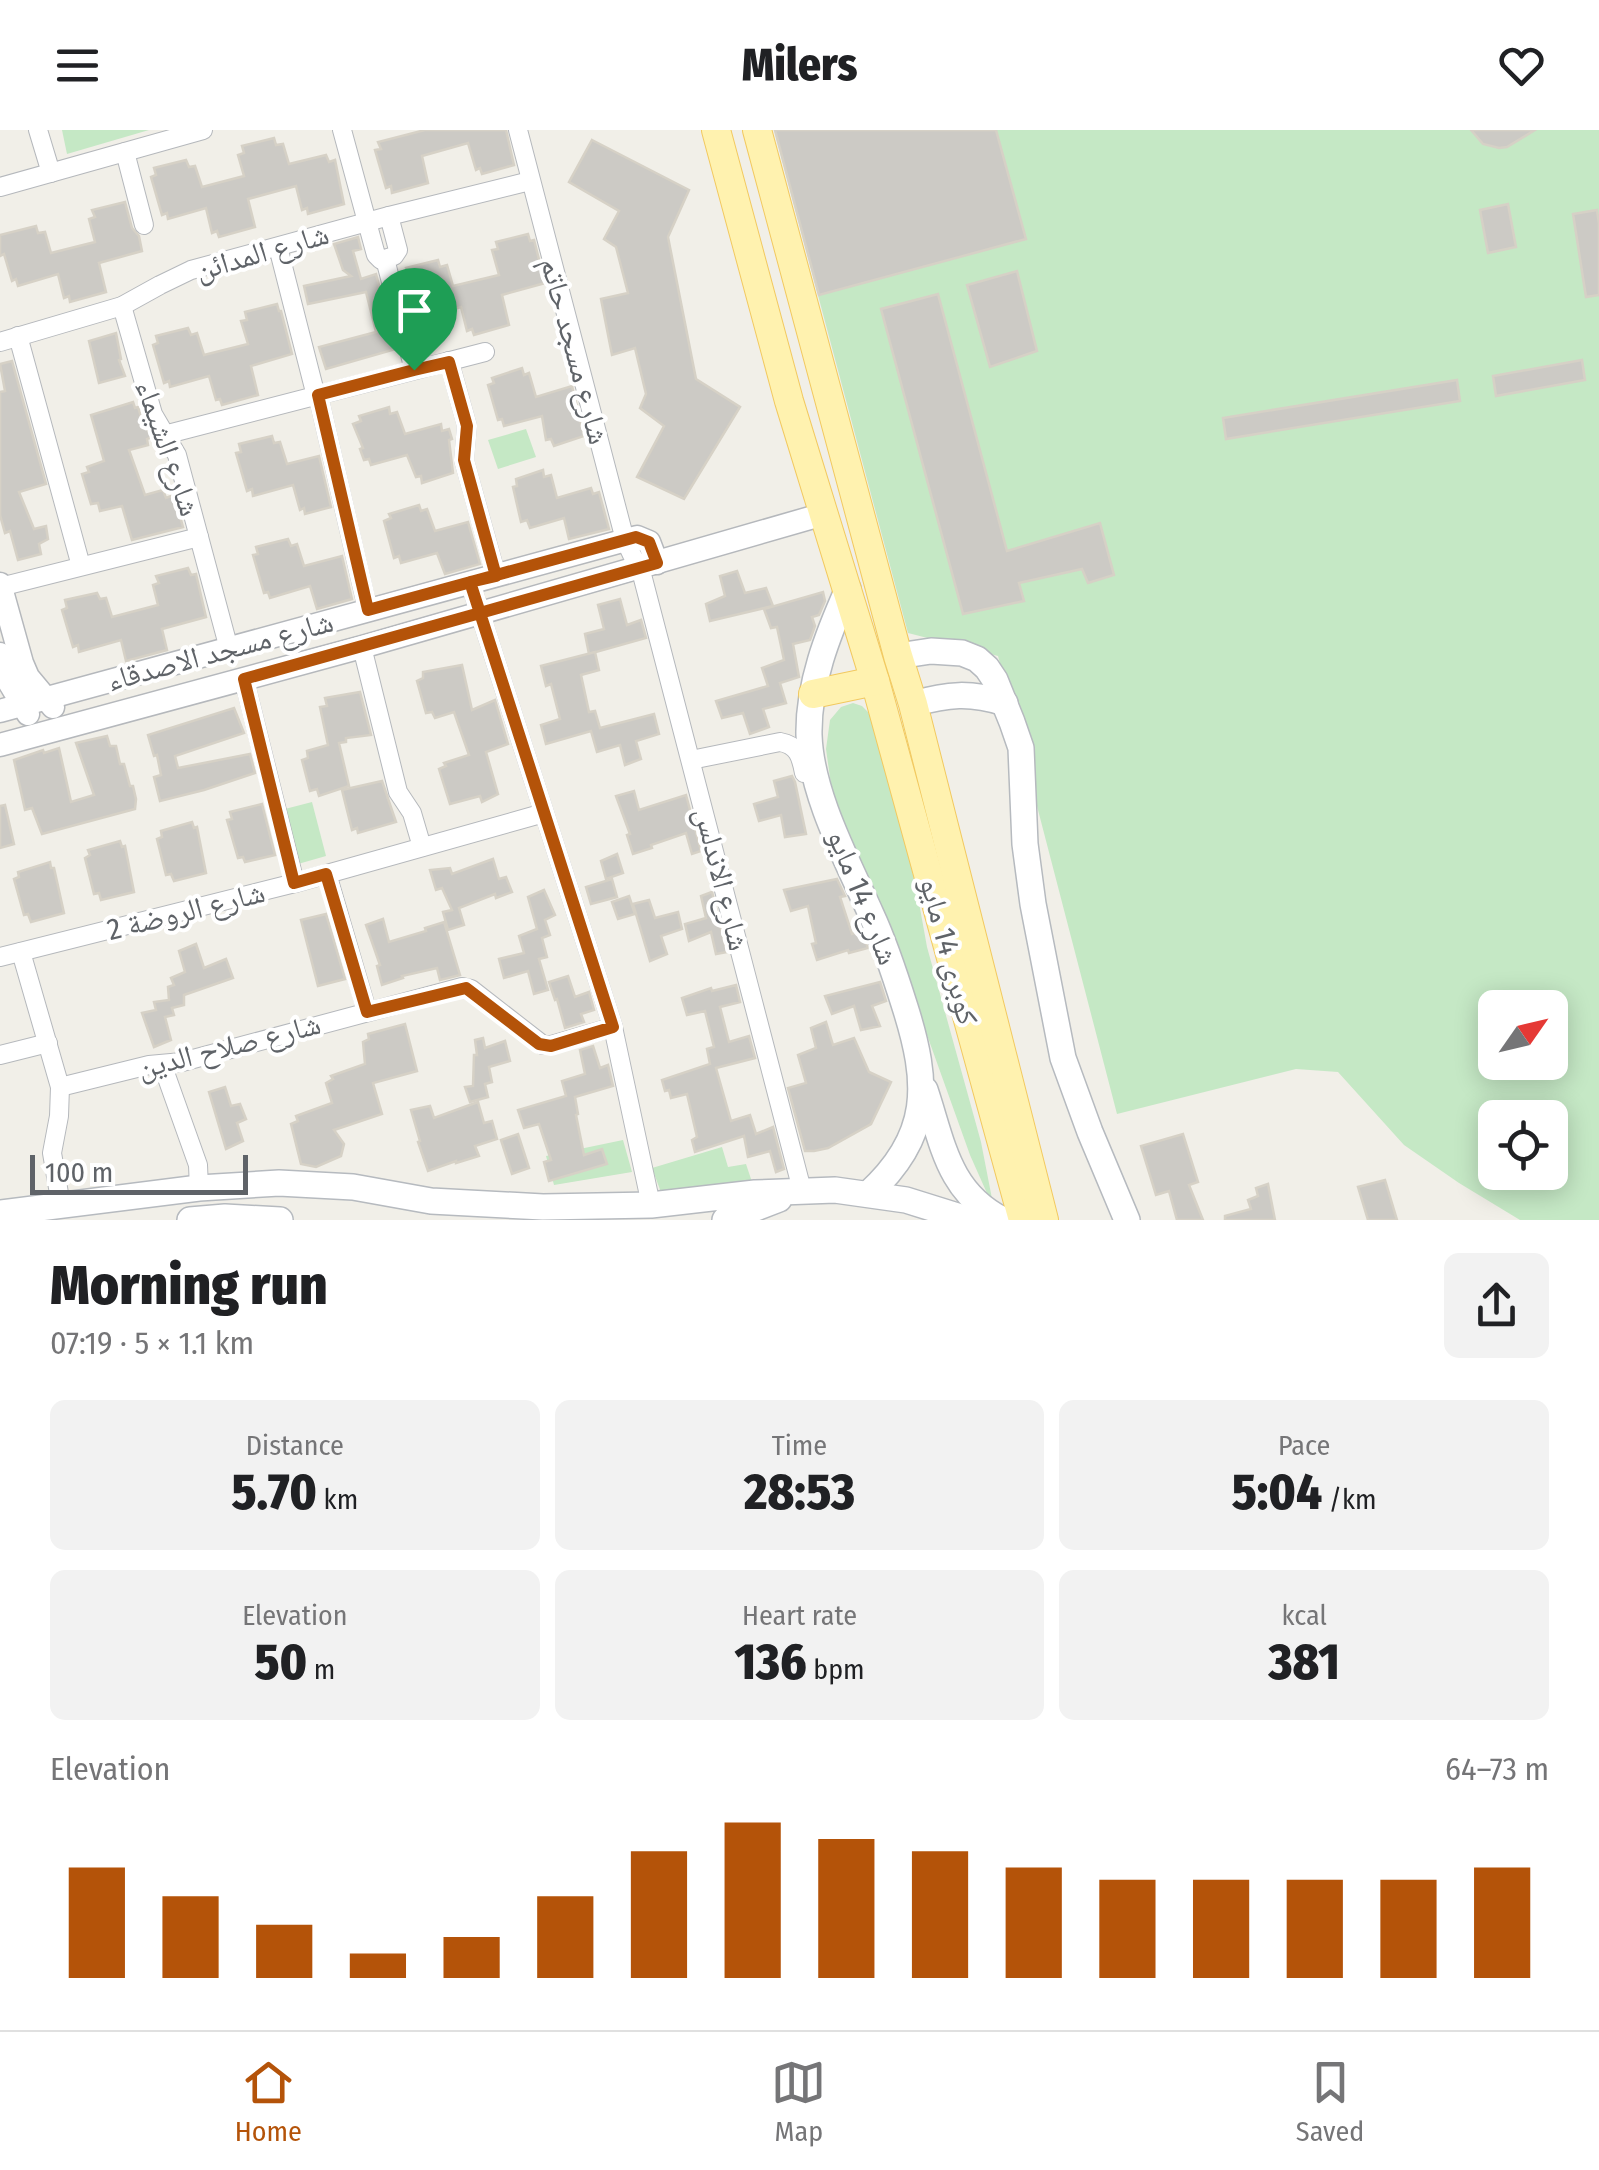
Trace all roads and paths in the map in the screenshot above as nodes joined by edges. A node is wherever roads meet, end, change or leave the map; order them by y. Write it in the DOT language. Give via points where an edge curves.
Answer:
graph roads {
  1 [pos="38,130"];
  2 [pos="342,130"];
  3 [pos="518,130"];
  4 [pos="716,130"];
  5 [pos="756,130"];
  6 [pos="195,131"];
  7 [pos="126,152"];
  8 [pos="50,173"];
  9 [pos="530,181"];
  10 [pos="0,187"];
  11 [pos="389,216"];
  12 [pos="367,222"];
  13 [pos="144,225"];
  14 [pos="278,247"];
  15 [pos="385,259"];
  16 [pos="122,306"];
  17 [pos="9,339"];
  18 [pos="485,352"];
  19 [pos="449,362"];
  20 [pos="414,370"];
  21 [pos="317,396"];
  22 [pos="164,436"];
  23 [pos="824,514"];
  24 [pos="198,537"];
  25 [pos="625,540"];
  26 [pos="649,565"];
  27 [pos="81,566"];
  28 [pos="496,576"];
  29 [pos="470,582"];
  30 [pos="0,586"];
  31 [pos="848,589"];
  32 [pos="368,610"];
  33 [pos="480,613"];
  34 [pos="362,647"];
  35 [pos="230,648"];
  36 [pos="0,654"];
  37 [pos="898,656"];
  38 [pos="244,679"];
  39 [pos="875,681"];
  40 [pos="813,694"];
  41 [pos="47,698"];
  42 [pos="1004,703"];
  43 [pos="913,704"];
  44 [pos="11,708"];
  45 [pos="49,732"];
  46 [pos="0,745"];
  47 [pos="691,760"];
  48 [pos="544,813"];
  49 [pos="422,847"];
  50 [pos="848,864"];
  51 [pos="326,874"];
  52 [pos="294,883"];
  53 [pos="21,952"];
  54 [pos="0,957"];
  55 [pos="367,1012"];
  56 [pos="613,1027"];
  57 [pos="48,1043"];
  58 [pos="0,1055"];
  59 [pos="162,1064"];
  60 [pos="922,1080"];
  61 [pos="60,1087"];
  62 [pos="199,1188"];
  63 [pos="802,1190"];
  64 [pos="868,1194"];
  65 [pos="61,1205"];
  66 [pos="651,1205"];
  67 [pos="1025,1212"];
  68 [pos="0,1213"];
  69 [pos="1124,1218"];
  70 [pos="190,1220"];
  71 [pos="280,1220"];
  72 [pos="725,1220"];
  73 [pos="970,1220"];
  1 -- 8 [label="street"];
  2 -- 12 [label="street"];
  3 -- 9 [label="street, شارع مسجد حاتم"];
  4 -- 23 [label="main road"];
  5 -- 37 [label="main road"];
  6 -- 7 [label="street"];
  7 -- 8 [label="street"];
  7 -- 13 [label="street"];
  8 -- 10 [label="street"];
  9 -- 11 [label="street, شارع المدائن"];
  9 -- 25 [label="street, شارع مسجد حاتم"];
  11 -- 12 [label="street, شارع المدائن"];
  11 -- 15 [label="street" via="398,250"];
  12 -- 14 [label="street, شارع المدائن"];
  12 -- 15 [label="street" via="376,257"];
  14 -- 16 [label="street, شارع المدائن" via="191,270"];
  14 -- 21 [label="street"];
  15 -- 20 [label="street"];
  16 -- 17 [label="street, شارع المدائن"];
  16 -- 22 [label="street, شارع الشيماء"];
  17 -- 27 [label="street"];
  18 -- 19 [label="street"];
  19 -- 20 [label="street"];
  19 -- 28 [label="street" via="467,426 464,460"];
  20 -- 21 [label="street"];
  21 -- 22 [label="street"];
  21 -- 32 [label="street"];
  22 -- 24 [label="street, شارع الشيماء" via="177,455"];
  23 -- 26 [label="street, شارع مسجد الاصدقاء"];
  23 -- 31 [label="main road"];
  24 -- 27 [label="street"];
  24 -- 35 [label="street, شارع الشيماء"];
  25 -- 26 [label="street" via="646,539 652,546"];
  25 -- 28 [label="street, شارع مسجد الاصدقاء"];
  26 -- 33 [label="street, شارع مسجد الاصدقاء"];
  26 -- 47 [label="street, شارع الاندلس"];
  27 -- 30 [label="street"];
  28 -- 29 [label="street, شارع مسجد الاصدقاء"];
  29 -- 32 [label="street, شارع مسجد الاصدقاء"];
  29 -- 33 [label="street"];
  30 -- 41 [label="street" via="22,664"];
  31 -- 39 [label="main road"];
  31 -- 40 [label="main road, شارع 14 مايو"];
  32 -- 35 [label="street, شارع مسجد الاصدقاء"];
  33 -- 34 [label="street, شارع مسجد الاصدقاء"];
  33 -- 48 [label="street"];
  34 -- 38 [label="street, شارع مسجد الاصدقاء"];
  34 -- 49 [label="street" via="398,792"];
  35 -- 41 [label="street, شارع مسجد الاصدقاء"];
  36 -- 44 [label="street"];
  37 -- 42 [label="main road" via="931,651 977,659"];
  37 -- 43 [label="main road"];
  38 -- 45 [label="street, شارع مسجد الاصدقاء"];
  38 -- 52 [label="street"];
  39 -- 40 [label="main road"];
  39 -- 67 [label="main road, كوبرى 14 مايو"];
  40 -- 50 [label="main road, شارع 14 مايو" via="812,755"];
  41 -- 44 [label="street, شارع مسجد الاصدقاء"];
  41 -- 45 [label="street" via="56,713"];
  42 -- 43 [label="main road" via="957,694"];
  42 -- 69 [label="main road" via="1021,748 1033,904 1063,1058"];
  43 -- 67 [label="main road, كوبرى 14 مايو"];
  44 -- 45 [label="street"];
  45 -- 46 [label="street, شارع مسجد الاصدقاء"];
  47 -- 50 [label="street" via="780,742 794,746 815,812"];
  47 -- 63 [label="street, شارع الاندلس"];
  48 -- 49 [label="street, شارع الروضة 2"];
  48 -- 56 [label="street"];
  49 -- 51 [label="street, شارع الروضة 2"];
  50 -- 60 [label="main road, شارع 14 مايو" via="889,955"];
  51 -- 52 [label="street, شارع الروضة 2"];
  51 -- 55 [label="street"];
  52 -- 53 [label="street, شارع الروضة 2"];
  53 -- 54 [label="street, شارع الروضة 2"];
  53 -- 57 [label="street"];
  55 -- 56 [label="street, شارع صلاح الدين" via="462,987 543,1045"];
  55 -- 59 [label="street, شارع صلاح الدين"];
  56 -- 66 [label="street"];
  57 -- 58 [label="street"];
  57 -- 61 [label="street"];
  59 -- 61 [label="street, شارع صلاح الدين"];
  59 -- 62 [label="street" via="198,1165"];
  60 -- 64 [label="main road, شارع 14 مايو" via="910,1138"];
  60 -- 67 [label="main road" via="954,1175 973,1201 984,1210"];
  61 -- 65 [label="street" via="52,1154"];
  62 -- 65 [label="main road"];
  62 -- 66 [label="main road" via="278,1184 509,1206"];
  63 -- 64 [label="main road"];
  63 -- 66 [label="main road"];
  63 -- 72 [label="main road"];
  64 -- 73 [label="main road"];
  65 -- 68 [label="main road"];
  70 -- 71 [label="main road"];
}
